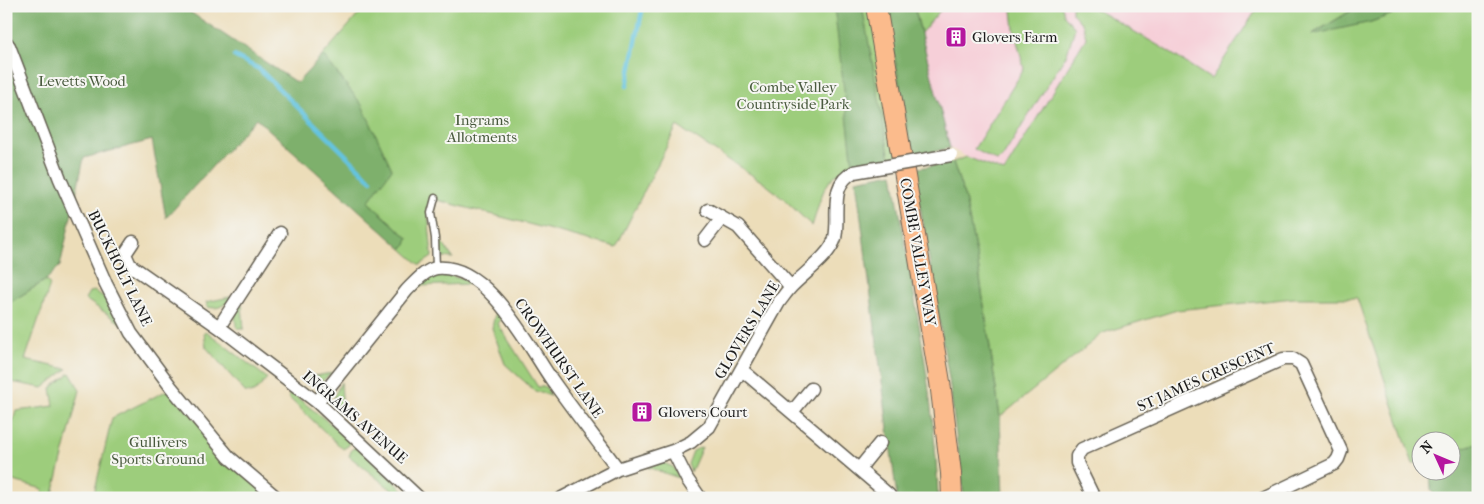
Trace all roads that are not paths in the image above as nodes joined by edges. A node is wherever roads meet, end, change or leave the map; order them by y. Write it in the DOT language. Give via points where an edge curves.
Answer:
graph roads {
  1 [pos="876,6"];
  2 [pos="6,42"];
  3 [pos="951,155"];
  4 [pos="435,198"];
  5 [pos="708,210"];
  6 [pos="722,218"];
  7 [pos="280,233"];
  8 [pos="705,240"];
  9 [pos="133,242"];
  10 [pos="436,268"];
  11 [pos="791,287"];
  12 [pos="218,327"];
  13 [pos="742,370"];
  14 [pos="810,389"];
  15 [pos="317,402"];
  16 [pos="792,412"];
  17 [pos="880,443"];
  18 [pos="673,451"];
  19 [pos="618,469"];
  20 [pos="859,469"];
  21 [pos="1283,493"];
  22 [pos="889,495"];
  23 [pos="277,498"];
  24 [pos="420,498"];
  25 [pos="562,498"];
  26 [pos="700,498"];
  27 [pos="952,498"];
  28 [pos="1094,498"];
  29 [pos="1264,498"];
  1 -- 27 [label="main road, COMBE VALLEY WAY" via="940,382"];
  2 -- 23 [label="street, BUCKHOLT LANE" via="60,178 131,333 170,387 229,457"];
  3 -- 11 [label="street, GLOVERS LANE, bridge" via="846,176 836,200 835,238 829,250"];
  4 -- 10 [label="lane" via="431,213"];
  5 -- 6 [label="street"];
  6 -- 8 [label="street"];
  6 -- 11 [label="street" via="738,227"];
  7 -- 12 [label="street"];
  9 -- 12 [label="street, INGRAMS AVENUE" via="125,254 130,265"];
  10 -- 15 [label="street" via="407,290"];
  10 -- 19 [label="street, CROWHURST LANE" via="469,275 504,307 551,379"];
  11 -- 13 [label="street, GLOVERS LANE" via="779,302"];
  12 -- 15 [label="street, INGRAMS AVENUE"];
  13 -- 16 [label="street"];
  13 -- 18 [label="street, GLOVERS LANE" via="709,427"];
  14 -- 16 [label="street"];
  15 -- 24 [label="street, INGRAMS AVENUE"];
  16 -- 20 [label="street"];
  17 -- 20 [label="street"];
  18 -- 19 [label="street, GLOVERS LANE"];
  18 -- 26 [label="street"];
  19 -- 25 [label="street, GLOVERS LANE"];
  20 -- 22 [label="street"];
  21 -- 28 [label="street, ST JAMES CRESCENT" via="1334,464 1341,450 1301,364 1293,359 1283,359 1082,449 1077,463"];
  21 -- 29 [label="street, ST JAMES CRESCENT"];
}
